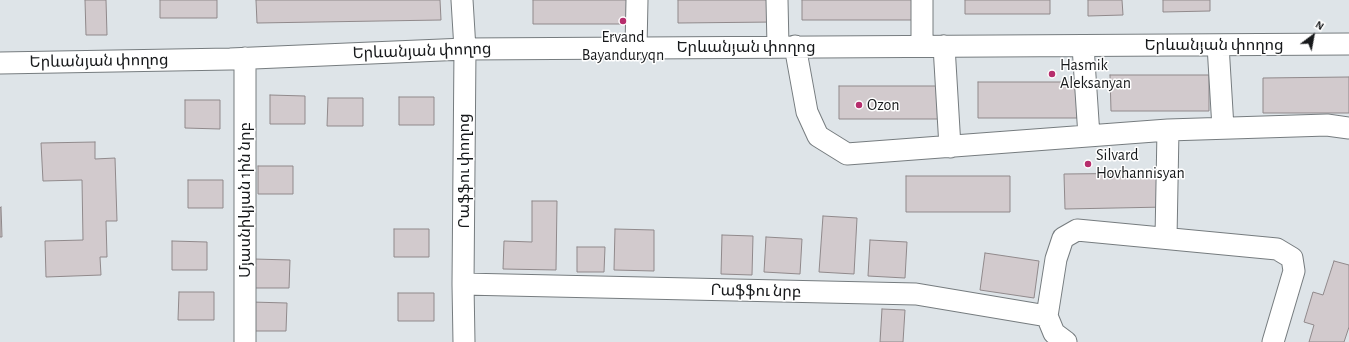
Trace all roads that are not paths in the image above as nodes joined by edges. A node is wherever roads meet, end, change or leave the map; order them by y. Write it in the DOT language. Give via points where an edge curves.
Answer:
graph roads {
  1 [pos="462,0"];
  2 [pos="637,0"];
  3 [pos="777,0"];
  4 [pos="922,0"];
  5 [pos="1349,44"];
  6 [pos="1218,45"];
  7 [pos="786,46"];
  8 [pos="922,46"];
  9 [pos="944,46"];
  10 [pos="1083,46"];
  11 [pos="636,47"];
  12 [pos="465,49"];
  13 [pos="245,58"];
  14 [pos="0,63"];
  15 [pos="1223,128"];
  16 [pos="1349,128"];
  17 [pos="1168,130"];
  18 [pos="1089,136"];
  19 [pos="950,146"];
  20 [pos="1166,238"];
  21 [pos="463,284"];
  22 [pos="1055,333"];
  23 [pos="245,342"];
  24 [pos="464,342"];
  25 [pos="1272,342"];
  1 -- 12 [label="street, Րաֆֆու փողոց"];
  2 -- 11 [label="street"];
  3 -- 7 [label="street"];
  4 -- 8 [label="street"];
  5 -- 6 [label="street, Երևանյան փողոց"];
  6 -- 10 [label="street, Երևանյան փողոց"];
  6 -- 15 [label="street"];
  7 -- 8 [label="street, Երևանյան փողոց"];
  7 -- 11 [label="street, Երևանյան փողոց"];
  7 -- 19 [label="street" via="807,112 818,136 847,154"];
  8 -- 9 [label="street, Երևանյան փողոց"];
  9 -- 10 [label="street, Երևանյան փողոց"];
  9 -- 19 [label="street"];
  10 -- 18 [label="street"];
  11 -- 12 [label="street, Երևանյան փողոց"];
  12 -- 13 [label="street, Երևանյան փողոց"];
  12 -- 21 [label="street, Րաֆֆու փողոց"];
  13 -- 14 [label="street, Երևանյան փողոց"];
  13 -- 23 [label="street, Մյասնիկյան 1ին նրբ"];
  15 -- 16 [label="street" via="1327,125"];
  15 -- 17 [label="street"];
  17 -- 18 [label="street"];
  17 -- 20 [label="street"];
  18 -- 19 [label="street"];
  20 -- 22 [label="street" via="1077,230 1064,238 1056,259"];
  20 -- 25 [label="street" via="1277,248 1292,258 1294,271"];
  21 -- 22 [label="street, Րաֆֆու նրբ" via="916,294"];
  21 -- 24 [label="street, Րաֆֆու փողոց"];
}
